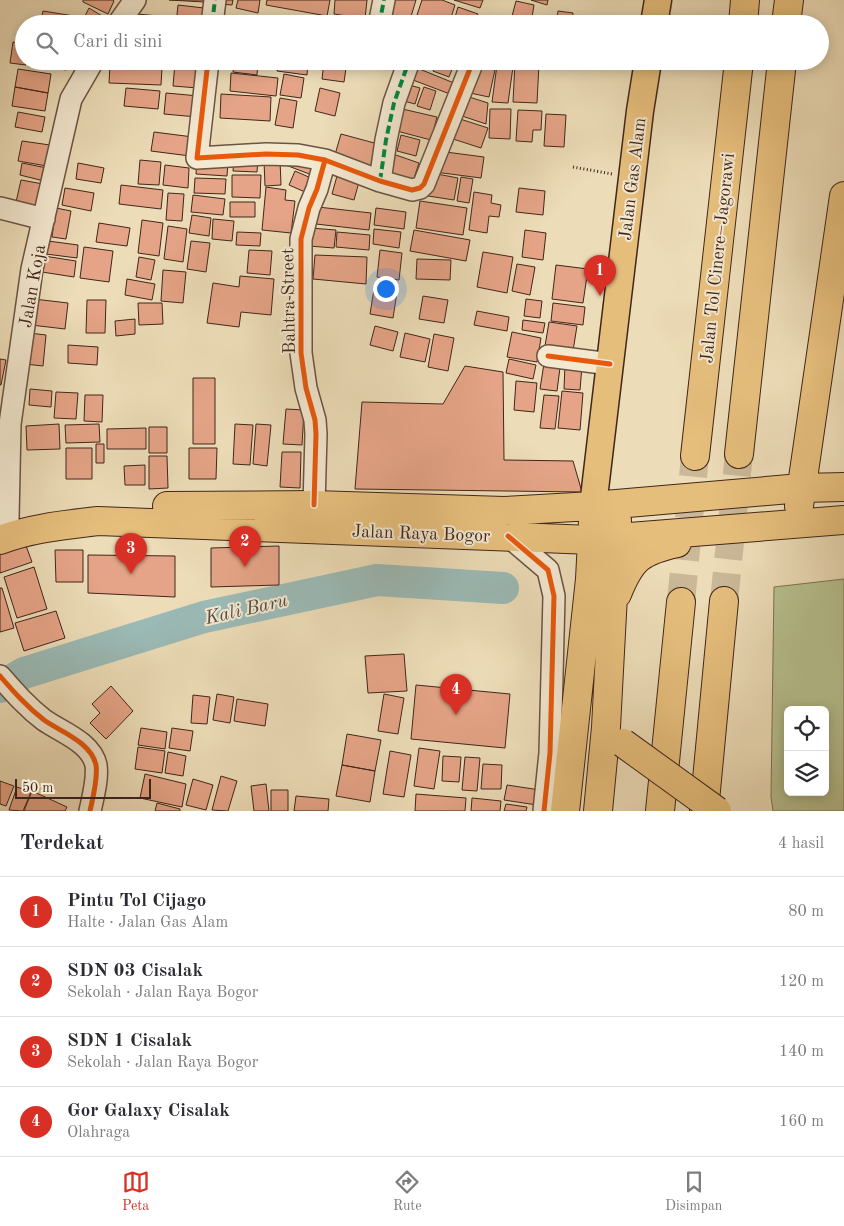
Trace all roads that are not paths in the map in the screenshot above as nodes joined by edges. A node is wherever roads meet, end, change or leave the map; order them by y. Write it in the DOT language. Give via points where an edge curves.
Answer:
graph roads {
  1 [pos="135,0"];
  2 [pos="216,0"];
  3 [pos="384,0"];
  4 [pos="658,0"];
  5 [pos="746,0"];
  6 [pos="789,0"];
  7 [pos="124,15"];
  8 [pos="214,15"];
  9 [pos="380,15"];
  10 [pos="656,15"];
  11 [pos="744,15"];
  12 [pos="787,15"];
  13 [pos="88,70"];
  14 [pos="207,70"];
  15 [pos="406,70"];
  16 [pos="470,70"];
  17 [pos="647,70"];
  18 [pos="738,70"];
  19 [pos="781,70"];
  20 [pos="326,160"];
  21 [pos="380,180"];
  22 [pos="844,196"];
  23 [pos="0,208"];
  24 [pos="44,219"];
  25 [pos="548,356"];
  26 [pos="610,364"];
  27 [pos="739,454"];
  28 [pos="695,456"];
  29 [pos="844,487"];
  30 [pos="801,488"];
  31 [pos="605,504"];
  32 [pos="314,505"];
  33 [pos="844,520"];
  34 [pos="506,524"];
  35 [pos="798,524"];
  36 [pos="757,527"];
  37 [pos="3,528"];
  38 [pos="604,539"];
  39 [pos="724,601"];
  40 [pos="681,602"];
  41 [pos="612,606"];
  42 [pos="0,676"];
  43 [pos="614,735"];
  44 [pos="90,811"];
  45 [pos="544,811"];
  46 [pos="564,811"];
  47 [pos="598,811"];
  48 [pos="660,811"];
  49 [pos="704,811"];
  50 [pos="717,811"];
  1 -- 7 [label="street"];
  2 -- 8 [label="street"];
  3 -- 9 [label="street"];
  4 -- 10 [label="main road"];
  5 -- 11 [label="highway"];
  6 -- 12 [label="highway"];
  13 -- 24 [label="street, Jalan Koja" via="71,98"];
  14 -- 20 [label="street" via="197,158 266,154"];
  15 -- 21 [label="street" via="394,103"];
  16 -- 21 [label="street" via="424,184 412,190"];
  17 -- 26 [label="main road, Jalan Gas Alam"];
  18 -- 28 [label="highway, Jalan Tol Cinere–Jagorawi"];
  19 -- 27 [label="highway"];
  20 -- 21 [label="street"];
  20 -- 32 [label="street, Bahtra Street" via="301,238 301,353 315,420"];
  22 -- 30 [label="highway"];
  23 -- 24 [label="street"];
  24 -- 37 [label="street, Jalan Koja" via="32,268 10,424"];
  25 -- 26 [label="street"];
  26 -- 31 [label="main road, Jalan Gas Alam"];
  29 -- 30 [label="highway"];
  30 -- 31 [label="highway"];
  30 -- 35 [label="highway"];
  31 -- 34 [label="highway"];
  31 -- 38 [label="highway"];
  32 -- 34 [label="highway, Jalan Raya Bogor"];
  32 -- 37 [label="highway, Jalan Raya Bogor" via="99,506 55,510"];
  33 -- 35 [label="highway, Jalan Raya Bogor"];
  34 -- 37 [label="highway, Jalan Raya Bogor" via="98,522 47,527 11,536"];
  34 -- 38 [label="highway, Jalan Raya Bogor"];
  34 -- 45 [label="street" via="548,570 554,596 550,753"];
  35 -- 36 [label="highway, Jalan Raya Bogor"];
  36 -- 38 [label="highway, Jalan Raya Bogor"];
  36 -- 41 [label="highway" via="658,547 644,553 625,573"];
  38 -- 41 [label="highway"];
  38 -- 46 [label="highway" via="590,580"];
  39 -- 49 [label="highway"];
  40 -- 48 [label="highway"];
  41 -- 43 [label="highway"];
  42 -- 44 [label="street" via="23,702 84,745 92,755 96,774"];
  43 -- 47 [label="highway"];
  43 -- 50 [label="highway, bridge"];
}
